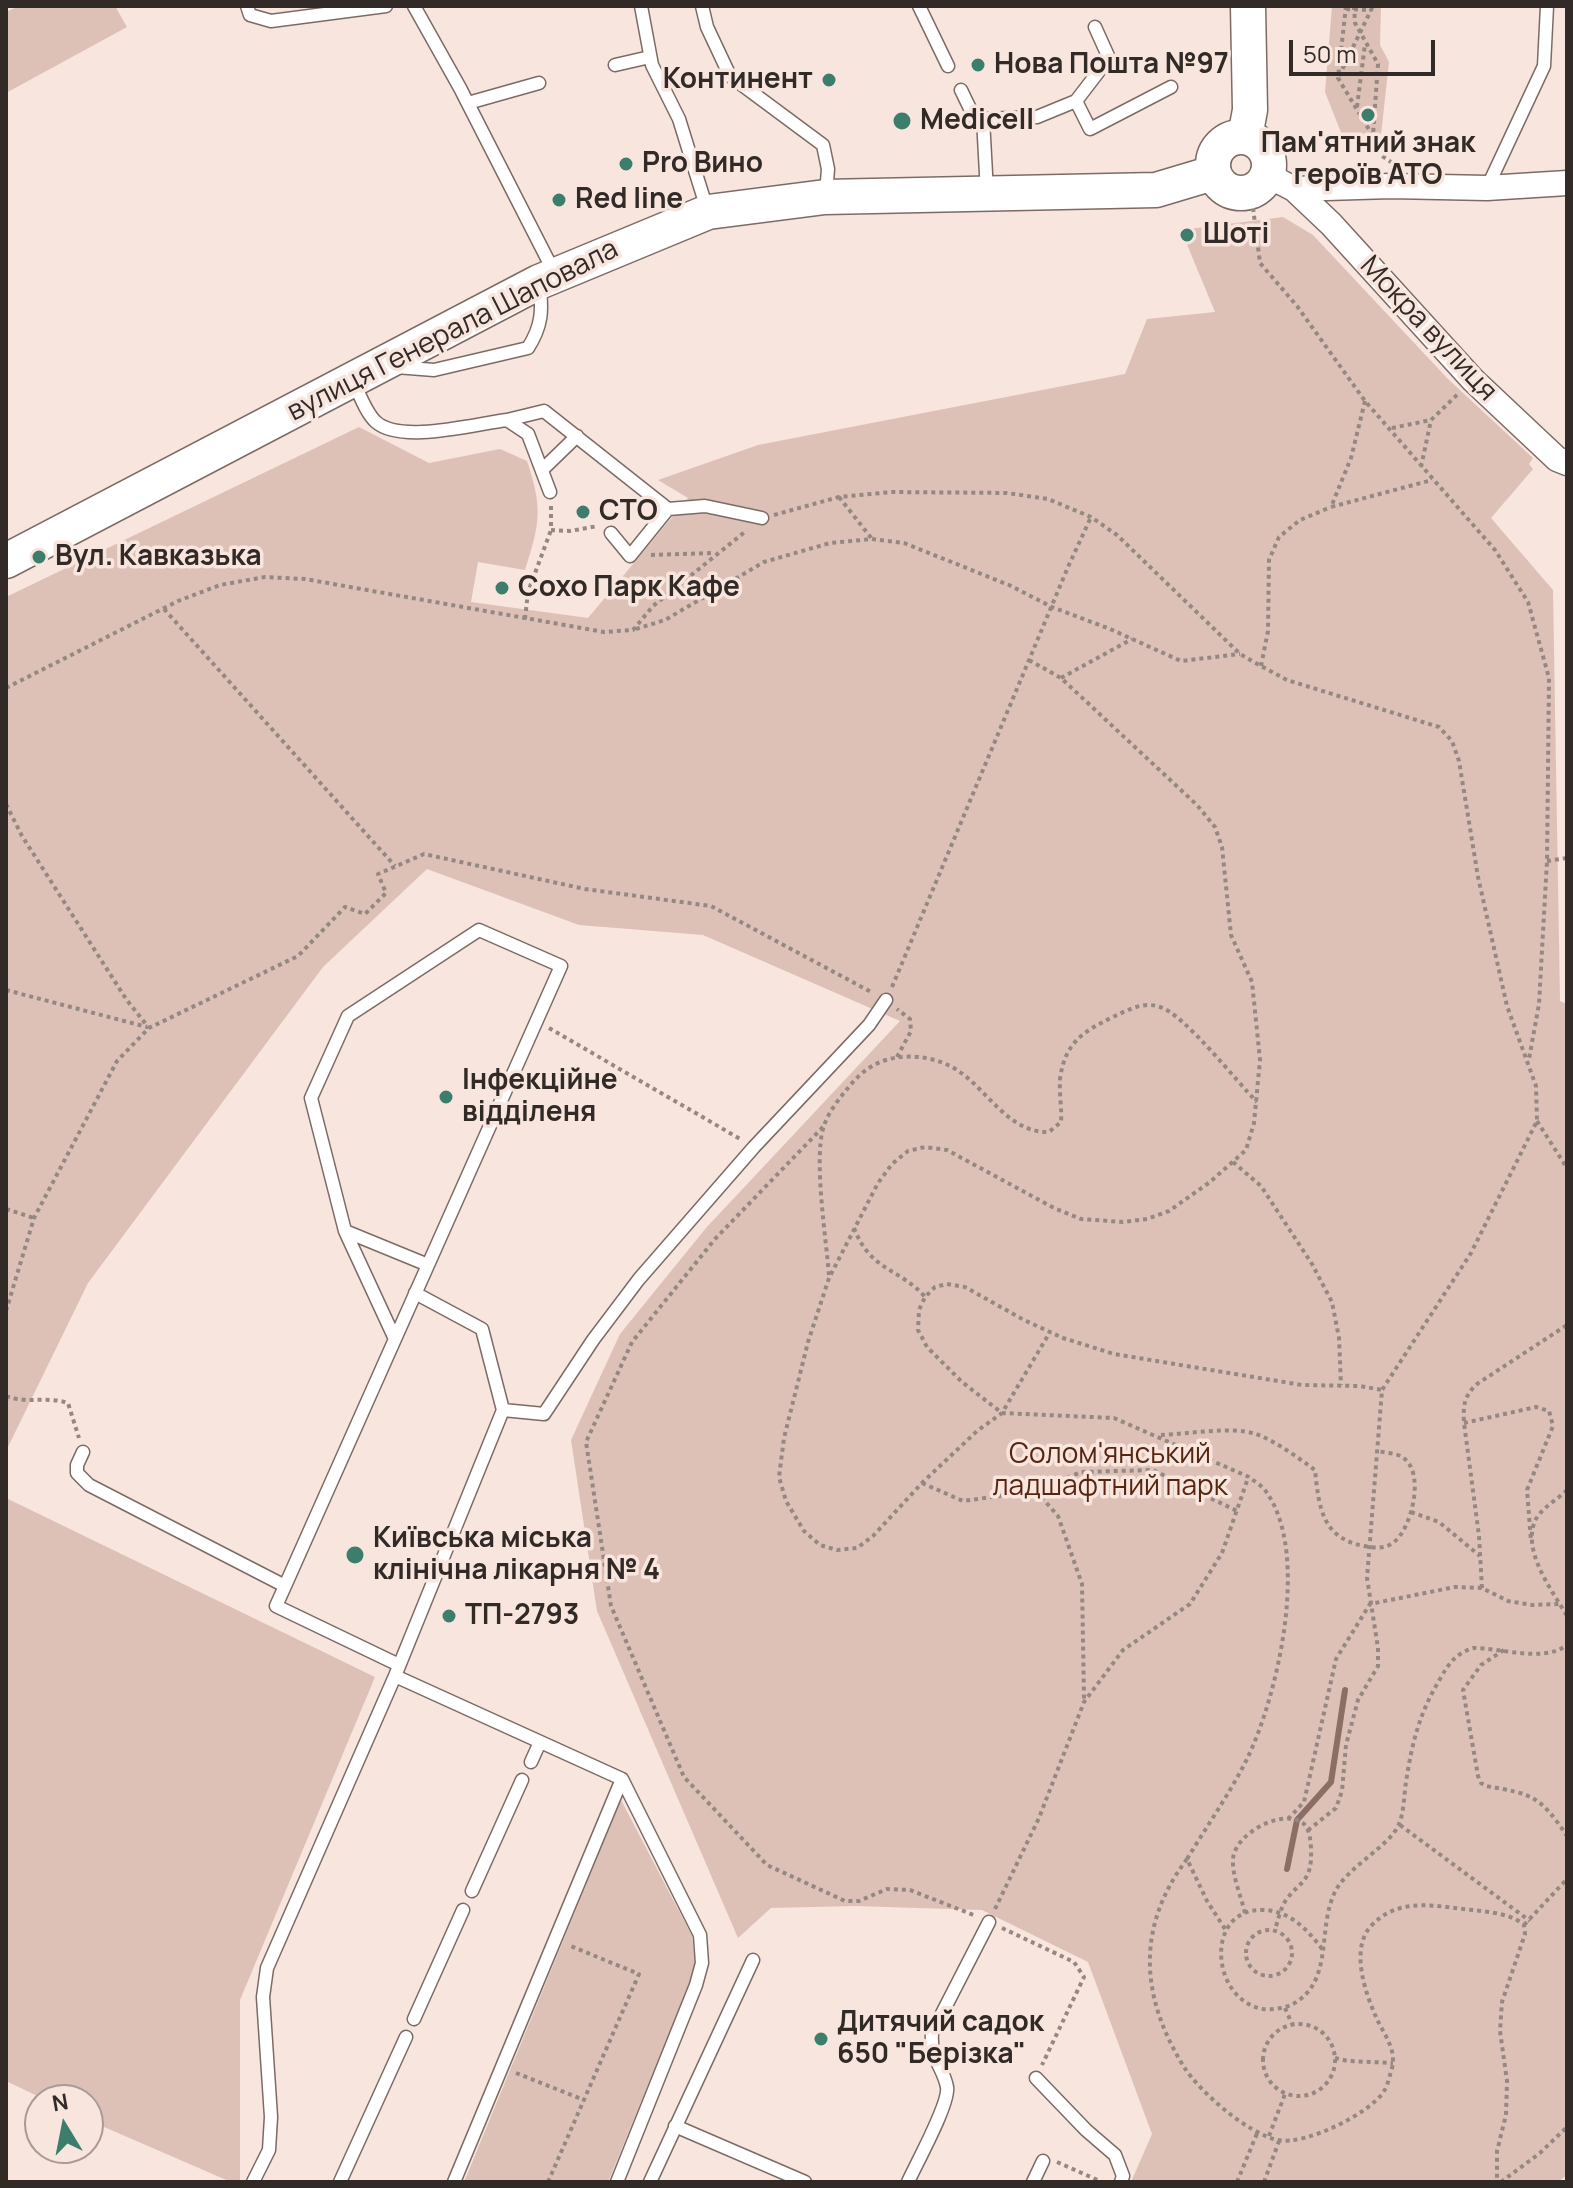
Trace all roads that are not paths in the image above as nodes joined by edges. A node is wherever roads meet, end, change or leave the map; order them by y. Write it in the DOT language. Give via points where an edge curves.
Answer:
graph roads {
  1 [pos="247,6"];
  2 [pos="386,6"];
  3 [pos="641,6"];
  4 [pos="702,6"];
  5 [pos="919,6"];
  6 [pos="1248,6"];
  7 [pos="1547,6"];
  8 [pos="416,7"];
  9 [pos="1095,27"];
  10 [pos="650,57"];
  11 [pos="615,65"];
  12 [pos="948,66"];
  13 [pos="539,83"];
  14 [pos="1171,87"];
  15 [pos="961,90"];
  16 [pos="1076,101"];
  17 [pos="468,103"];
  18 [pos="983,119"];
  19 [pos="1245,137"];
  20 [pos="1213,173"];
  21 [pos="1567,183"];
  22 [pos="1271,188"];
  23 [pos="1487,188"];
  24 [pos="987,192"];
  25 [pos="825,197"];
  26 [pos="708,212"];
  27 [pos="547,278"];
  28 [pos="364,373"];
  29 [pos="507,420"];
  30 [pos="577,436"];
  31 [pos="1567,463"];
  32 [pos="542,470"];
  33 [pos="550,492"];
  34 [pos="668,509"];
  35 [pos="762,518"];
  36 [pos="611,533"];
  37 [pos="6,561"];
  38 [pos="886,1000"];
  39 [pos="345,1231"];
  40 [pos="428,1265"];
  41 [pos="415,1293"];
  42 [pos="395,1339"];
  43 [pos="503,1410"];
  44 [pos="83,1452"];
  45 [pos="285,1586"];
  46 [pos="397,1671"];
  47 [pos="540,1742"];
  48 [pos="531,1762"];
  49 [pos="622,1779"];
  50 [pos="522,1780"];
  51 [pos="472,1891"];
  52 [pos="463,1910"];
  53 [pos="989,1922"];
  54 [pos="753,1960"];
  55 [pos="414,2019"];
  56 [pos="406,2037"];
  57 [pos="1036,2078"];
  58 [pos="675,2126"];
  59 [pos="1043,2161"];
  60 [pos="779,2177"];
  61 [pos="253,2182"];
  62 [pos="340,2182"];
  63 [pos="454,2182"];
  64 [pos="617,2182"];
  65 [pos="650,2182"];
  66 [pos="805,2182"];
  67 [pos="908,2182"];
  68 [pos="1033,2182"];
  69 [pos="1121,2182"];
  1 -- 2 [label="lane" via="250,15 271,21"];
  3 -- 10 [label="lane"];
  4 -- 25 [label="lane" via="730,76 823,145 828,169"];
  5 -- 12 [label="lane"];
  6 -- 19 [label="street" via="1250,110"];
  7 -- 23 [label="lane" via="1544,66"];
  8 -- 17 [label="lane"];
  9 -- 16 [label="lane" via="1109,58"];
  10 -- 11 [label="lane"];
  10 -- 26 [label="lane" via="679,119"];
  13 -- 17 [label="lane"];
  14 -- 16 [label="lane" via="1090,129"];
  15 -- 18 [label="lane" via="975,119"];
  16 -- 18 [label="lane" via="1037,117"];
  17 -- 27 [label="lane"];
  18 -- 24 [label="lane"];
  19 -- 20 [label="street" via="1233,137 1218,147"];
  19 -- 22 [label="street" via="1265,149"];
  20 -- 22 [label="street" via="1223,187 1240,193"];
  20 -- 24 [label="street, вулиця Генерала Шаповала" via="1156,190"];
  21 -- 23 [label="street"];
  22 -- 23 [label="street"];
  22 -- 31 [label="street, Мокра вулиця" via="1331,224 1473,380"];
  24 -- 25 [label="street, вулиця Генерала Шаповала"];
  25 -- 26 [label="street, вулиця Генерала Шаповала"];
  26 -- 27 [label="street, вулиця Генерала Шаповала"];
  27 -- 28 [label="street, вулиця Генерала Шаповала"];
  27 -- 28 [label="lane" via="539,331 528,348 434,370"];
  28 -- 29 [label="lane" via="373,420 388,430 406,433"];
  28 -- 37 [label="street, вулиця Генерала Шаповала"];
  29 -- 30 [label="lane" via="544,411"];
  29 -- 32 [label="lane" via="528,434"];
  30 -- 32 [label="lane"];
  30 -- 34 [label="lane"];
  32 -- 33 [label="lane"];
  34 -- 35 [label="lane" via="705,506"];
  34 -- 36 [label="lane" via="630,556"];
  38 -- 43 [label="lane" via="639,1279 544,1414"];
  39 -- 40 [label="lane"];
  39 -- 40 [label="lane" via="311,1098 348,1016 479,930 561,966"];
  39 -- 42 [label="lane"];
  40 -- 41 [label="lane"];
  41 -- 42 [label="lane"];
  41 -- 43 [label="lane" via="482,1329"];
  42 -- 45 [label="lane"];
  43 -- 46 [label="lane"];
  44 -- 45 [label="lane" via="77,1473 89,1485"];
  45 -- 46 [label="lane" via="276,1606"];
  46 -- 47 [label="lane"];
  46 -- 61 [label="lane" via="267,1968 263,1997 269,2150"];
  47 -- 48 [label="lane"];
  47 -- 49 [label="lane"];
  49 -- 63 [label="lane"];
  49 -- 64 [label="lane" via="700,1935 702,1963"];
  50 -- 51 [label="lane"];
  52 -- 55 [label="lane"];
  53 -- 67 [label="lane" via="932,2033 935,2061 947,2088 945,2103"];
  54 -- 58 [label="lane"];
  56 -- 62 [label="lane"];
  57 -- 69 [label="lane" via="1115,2155"];
  58 -- 60 [label="lane"];
  58 -- 65 [label="lane"];
  59 -- 68 [label="lane"];
  60 -- 66 [label="lane"];
}
